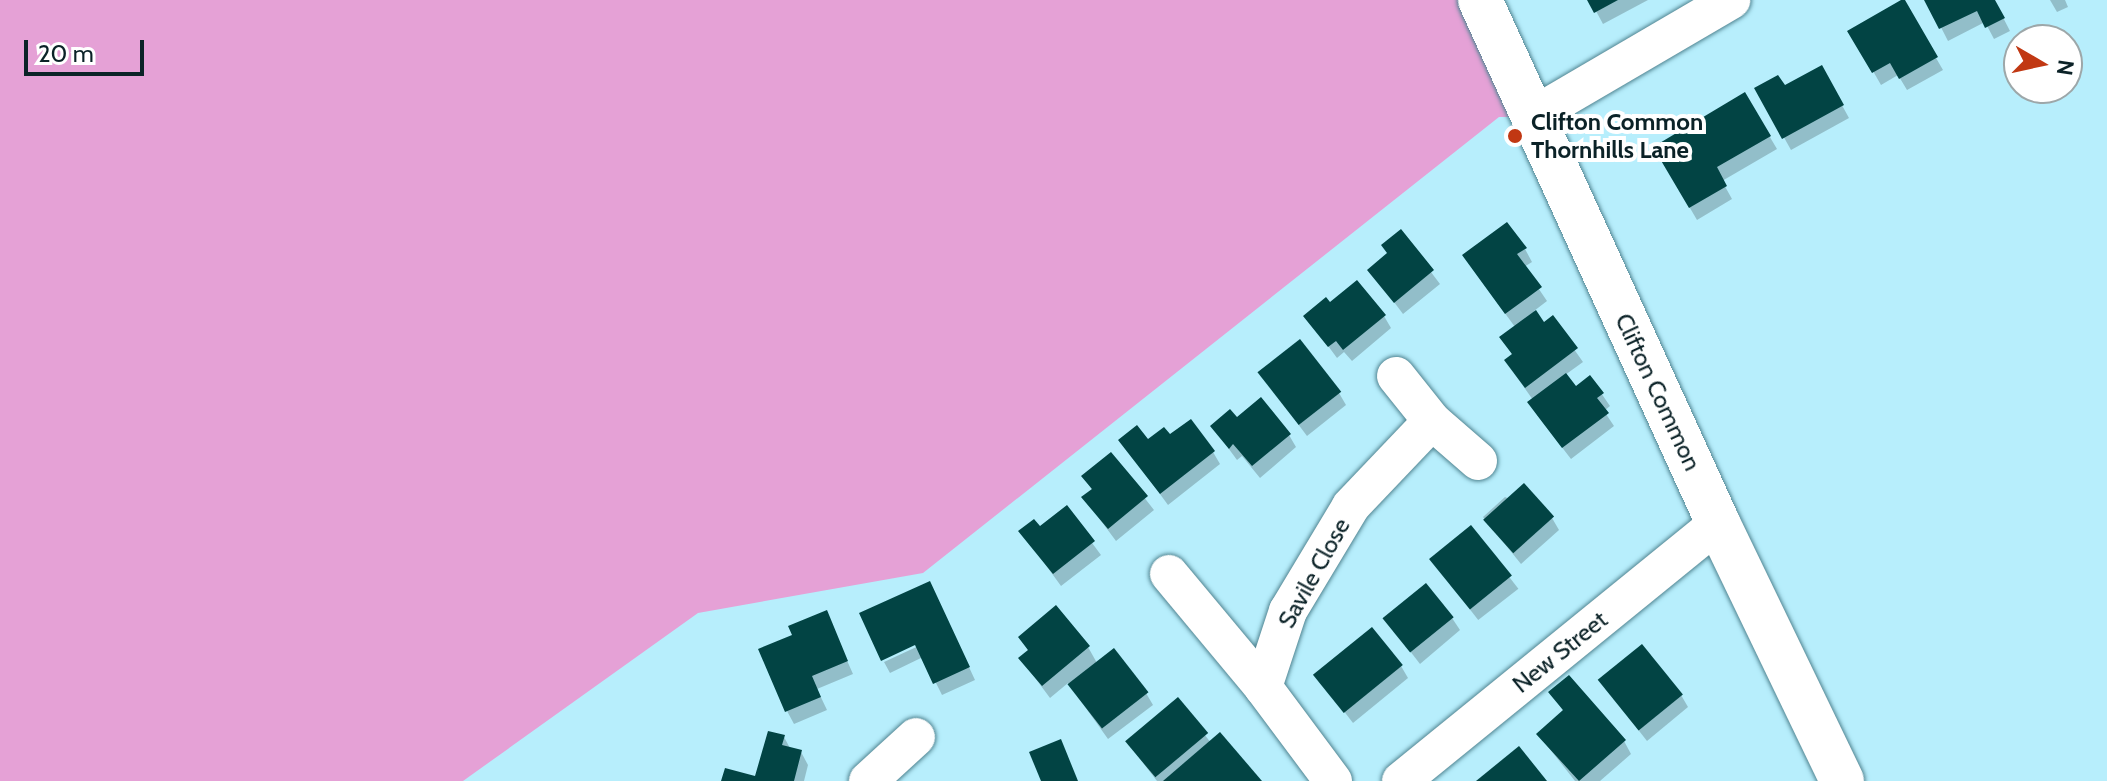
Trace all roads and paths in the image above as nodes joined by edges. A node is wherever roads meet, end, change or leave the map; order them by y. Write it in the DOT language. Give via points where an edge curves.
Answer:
graph roads {
  1 [pos="1480,0"];
  2 [pos="1731,0"];
  3 [pos="1531,117"];
  4 [pos="1396,376"];
  5 [pos="1432,421"];
  6 [pos="1478,461"];
  7 [pos="1718,523"];
  8 [pos="1169,574"];
  9 [pos="1263,687"];
  10 [pos="916,737"];
  11 [pos="868,781"];
  12 [pos="1333,781"];
  13 [pos="1401,781"];
  14 [pos="1842,781"];
  1 -- 3 [label="main road, Clifton Common"];
  2 -- 3 [label="street"];
  3 -- 7 [label="main road, Clifton Common"];
  4 -- 5 [label="street"];
  5 -- 6 [label="street"];
  5 -- 9 [label="street, Savile Close" via="1351,506 1288,611"];
  7 -- 13 [label="street, New Street"];
  7 -- 14 [label="main road, Clifton Common"];
  8 -- 9 [label="street"];
  9 -- 12 [label="street"];
  10 -- 11 [label="street"];
}
